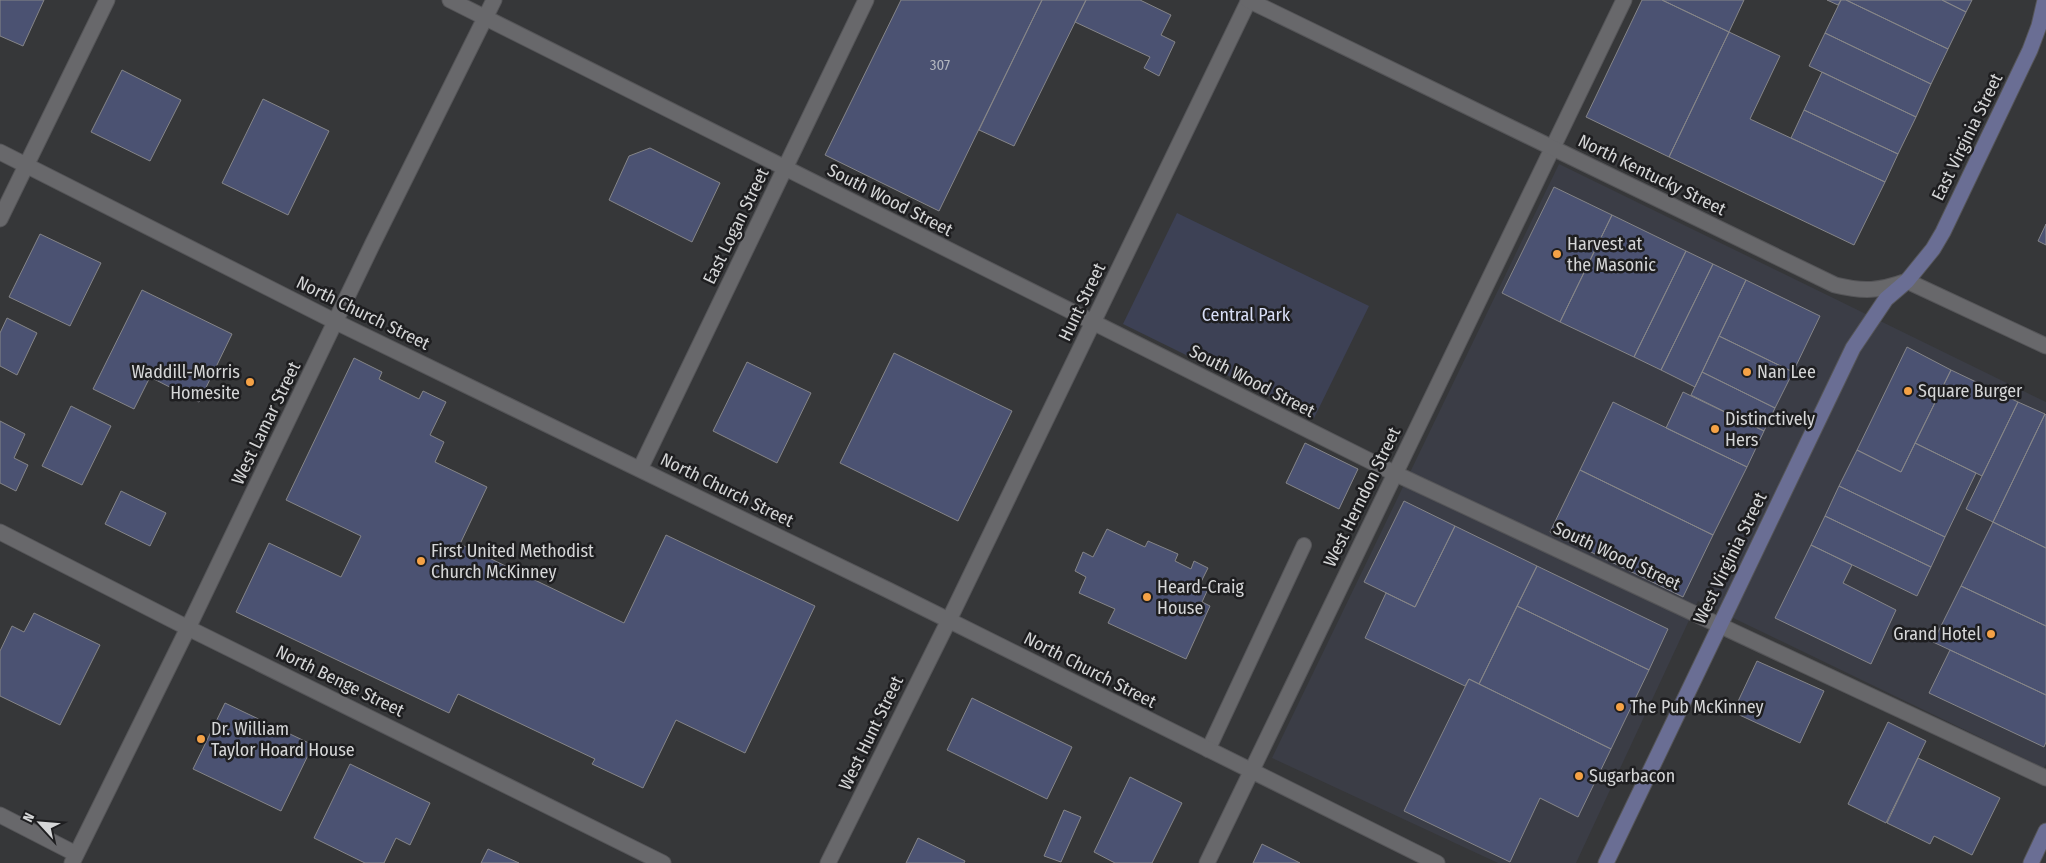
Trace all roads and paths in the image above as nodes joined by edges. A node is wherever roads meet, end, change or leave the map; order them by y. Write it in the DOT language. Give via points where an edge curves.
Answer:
graph roads {
  1 [pos="108,0"];
  2 [pos="450,0"];
  3 [pos="494,0"];
  4 [pos="866,0"];
  5 [pos="1249,0"];
  6 [pos="1624,0"];
  7 [pos="2045,0"];
  8 [pos="486,18"];
  9 [pos="1552,147"];
  10 [pos="0,152"];
  11 [pos="27,165"];
  12 [pos="785,168"];
  13 [pos="0,219"];
  14 [pos="1907,281"];
  15 [pos="336,322"];
  16 [pos="1093,322"];
  17 [pos="2046,346"];
  18 [pos="640,469"];
  19 [pos="1394,473"];
  20 [pos="0,532"];
  21 [pos="1304,545"];
  22 [pos="949,620"];
  23 [pos="1719,624"];
  24 [pos="188,628"];
  25 [pos="1208,750"];
  26 [pos="1251,772"];
  27 [pos="2046,778"];
  28 [pos="0,815"];
  29 [pos="2046,831"];
  30 [pos="639,857"];
  31 [pos="74,859"];
  32 [pos="663,863"];
  33 [pos="828,863"];
  34 [pos="1207,863"];
  35 [pos="1437,863"];
  36 [pos="1606,863"];
  37 [pos="2031,863"];
  1 -- 11 [label="street"];
  2 -- 8 [label="street, South Wood Street"];
  3 -- 8 [label="street, West Lamar Street"];
  4 -- 12 [label="street, East Logan Street"];
  5 -- 9 [label="street, North Kentucky Street"];
  5 -- 16 [label="street, Hunt Street"];
  6 -- 9 [label="street, West Herndon Street"];
  7 -- 14 [label="main road, East Virginia Street" via="2040,26 2030,50 1943,232"];
  8 -- 12 [label="street, South Wood Street"];
  8 -- 15 [label="street, West Lamar Street"];
  9 -- 14 [label="street, North Kentucky Street" via="1835,285 1858,291 1886,289"];
  9 -- 19 [label="street, West Herndon Street"];
  10 -- 11 [label="street, North Church Street"];
  11 -- 13 [label="street"];
  11 -- 15 [label="street, North Church Street"];
  12 -- 16 [label="street, South Wood Street"];
  12 -- 18 [label="street, East Logan Street"];
  14 -- 17 [label="street"];
  14 -- 23 [label="main road, West Virginia Street" via="1886,299 1853,348"];
  15 -- 18 [label="street, North Church Street"];
  15 -- 24 [label="street, West Lamar Street"];
  16 -- 19 [label="street, South Wood Street"];
  16 -- 22 [label="street, Hunt Street"];
  18 -- 22 [label="street, North Church Street"];
  19 -- 23 [label="street, South Wood Street"];
  19 -- 26 [label="street, West Herndon Street"];
  20 -- 24 [label="street, North Benge Street"];
  21 -- 25 [label="lane"];
  22 -- 25 [label="street, North Church Street"];
  22 -- 33 [label="street, West Hunt Street"];
  23 -- 27 [label="street, South Wood Street"];
  23 -- 36 [label="main road, West Virginia Street"];
  24 -- 30 [label="street, North Benge Street"];
  24 -- 31 [label="street, West Lamar Street"];
  25 -- 26 [label="street, North Church Street"];
  26 -- 34 [label="street, West Herndon Street"];
  26 -- 35 [label="street, North Church Street"];
  28 -- 31 [label="street"];
  29 -- 37 [label="main road"];
  30 -- 32 [label="street, North Benge Street"];
}
